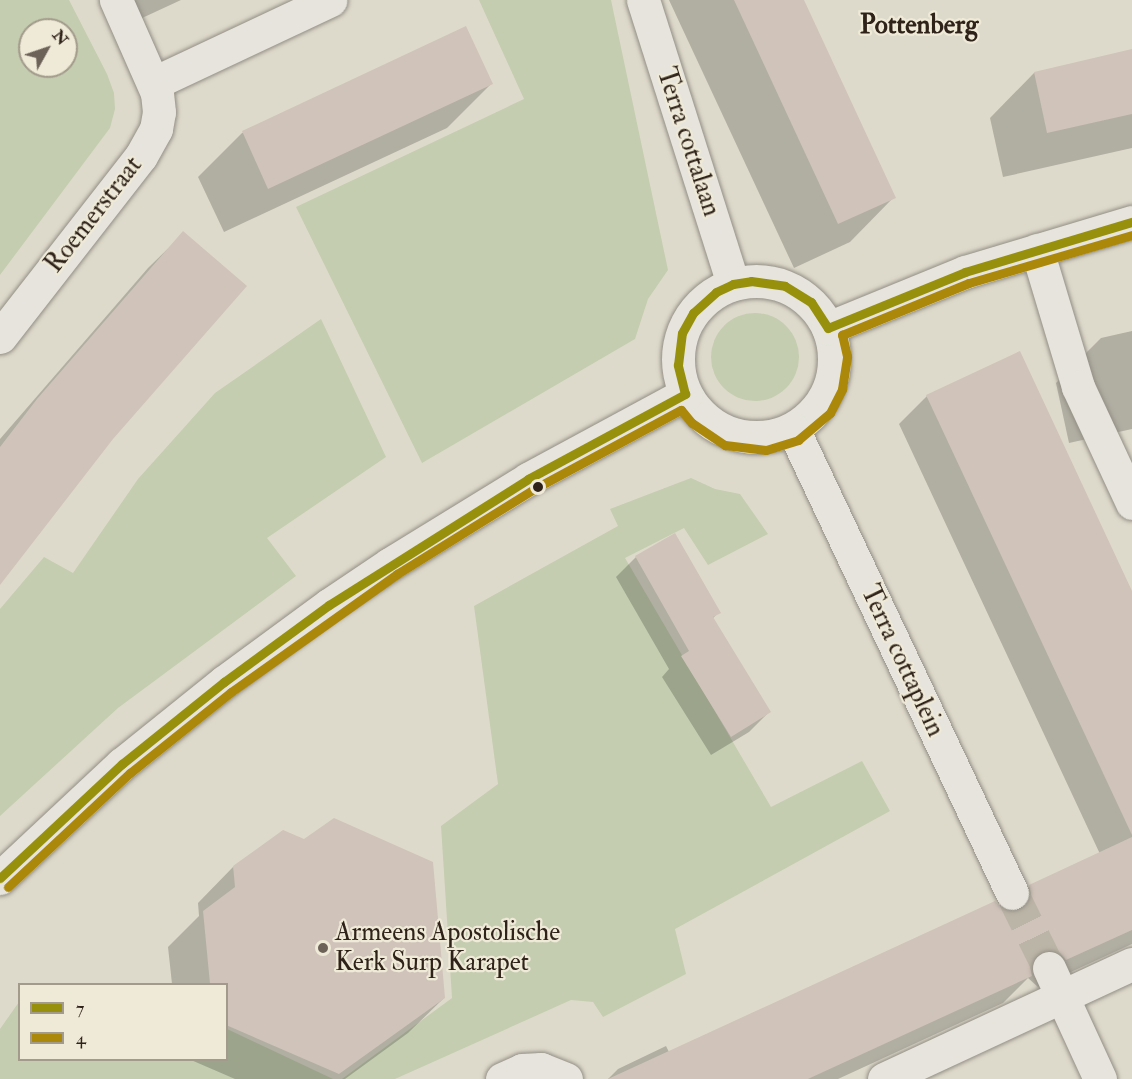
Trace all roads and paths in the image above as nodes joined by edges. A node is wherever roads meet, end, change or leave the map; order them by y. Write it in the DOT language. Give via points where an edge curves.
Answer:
graph roads {
  1 [pos="116,0"];
  2 [pos="330,0"];
  3 [pos="643,0"];
  4 [pos="154,83"];
  5 [pos="1132,222"];
  6 [pos="1037,250"];
  7 [pos="733,284"];
  8 [pos="828,328"];
  9 [pos="0,337"];
  10 [pos="685,394"];
  11 [pos="792,429"];
  12 [pos="1132,503"];
  13 [pos="0,878"];
  14 [pos="1012,893"];
  15 [pos="1132,964"];
  16 [pos="1055,982"];
  17 [pos="502,1079"];
  18 [pos="566,1079"];
  19 [pos="884,1079"];
  20 [pos="1100,1079"];
  1 -- 4 [label="street, Roemerstraat"];
  2 -- 4 [label="street"];
  3 -- 7 [label="street, Terra cottalaan"];
  4 -- 9 [label="street, Roemerstraat" via="159,112 152,139"];
  5 -- 6 [label="street"];
  6 -- 8 [label="street" via="965,272"];
  6 -- 12 [label="street" via="1078,387"];
  7 -- 8 [label="street" via="751,281 785,286 811,302"];
  7 -- 10 [label="street" via="708,297 687,323 678,355"];
  8 -- 11 [label="street" via="835,357 831,385 821,405"];
  10 -- 11 [label="street" via="699,414 728,433 765,438"];
  10 -- 13 [label="street" via="528,479 329,605 122,764"];
  11 -- 14 [label="street, Terra cottaplein"];
  15 -- 16 [label="street"];
  16 -- 19 [label="street"];
  16 -- 20 [label="street"];
  17 -- 18 [label="street" via="541,1069"];
}
